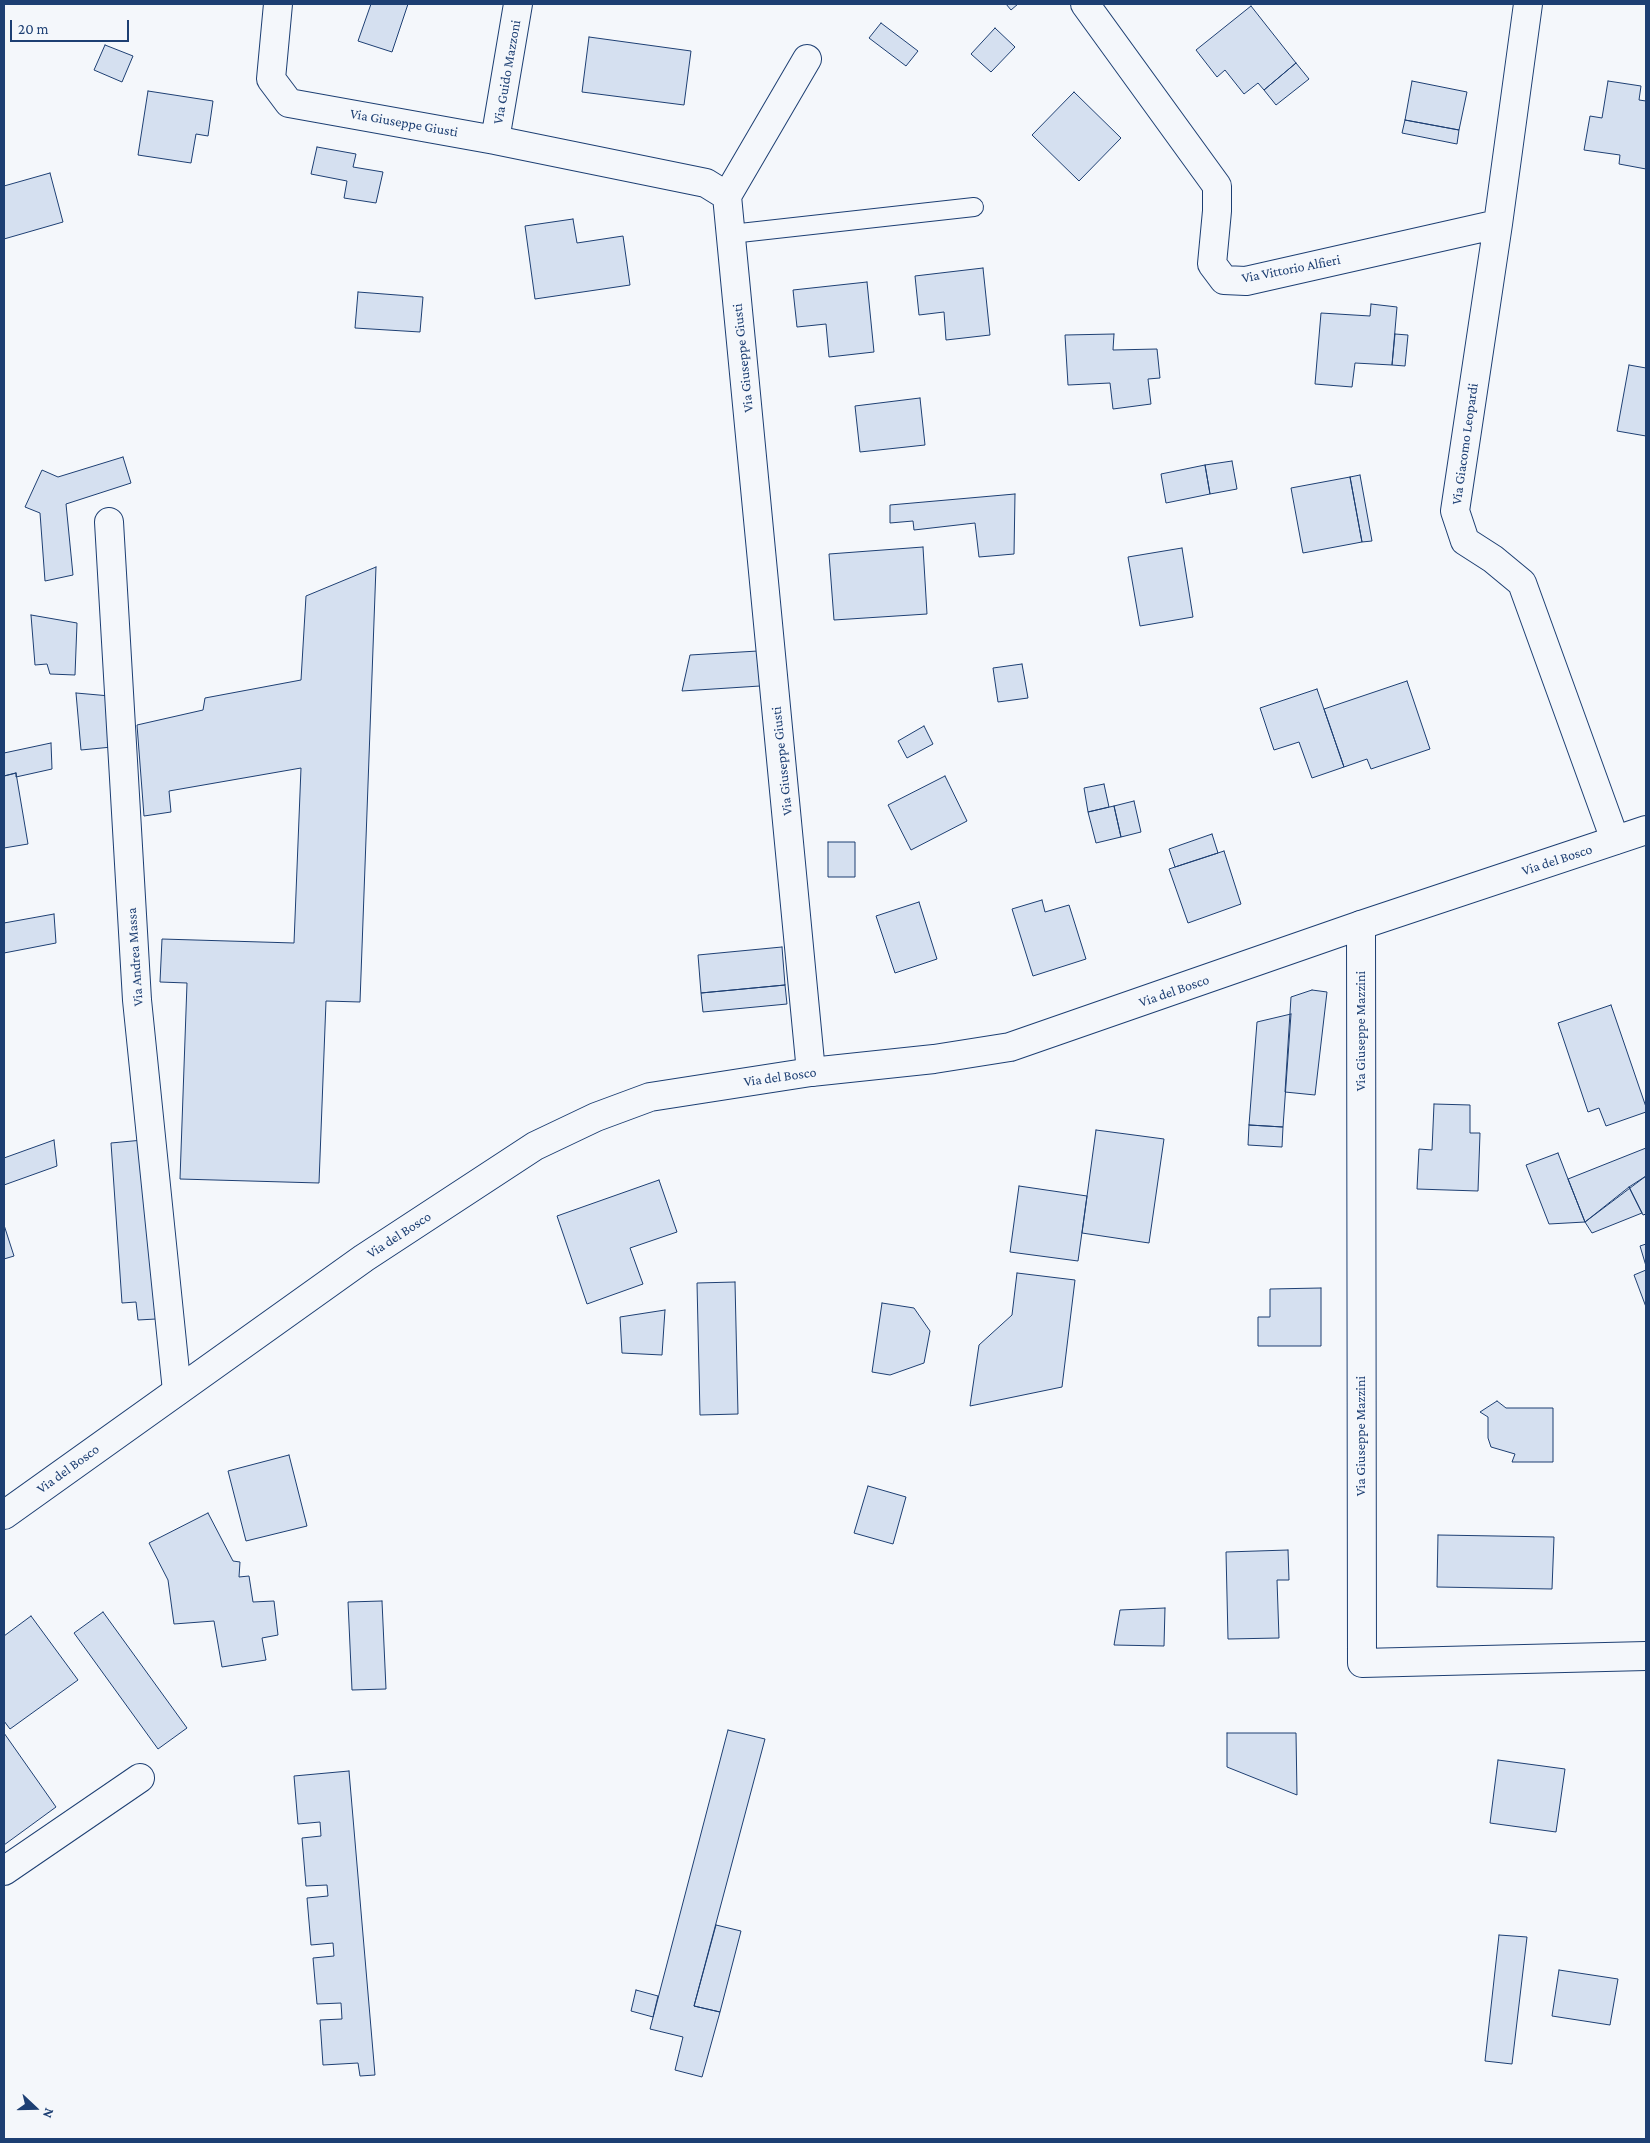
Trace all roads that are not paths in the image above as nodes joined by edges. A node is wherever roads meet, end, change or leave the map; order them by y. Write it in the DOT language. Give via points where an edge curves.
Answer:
graph roads {
  1 [pos="278,4"];
  2 [pos="518,4"];
  3 [pos="1085,4"];
  4 [pos="1528,4"];
  5 [pos="807,59"];
  6 [pos="495,140"];
  7 [pos="727,196"];
  8 [pos="974,207"];
  9 [pos="1498,224"];
  10 [pos="731,234"];
  11 [pos="109,522"];
  12 [pos="1646,830"];
  13 [pos="1615,840"];
  14 [pos="1361,925"];
  15 [pos="811,1072"];
  16 [pos="177,1391"];
  17 [pos="4,1515"];
  18 [pos="1646,1656"];
  19 [pos="140,1778"];
  20 [pos="4,1871"];
  1 -- 6 [label="street, Via Giuseppe Giusti" via="271,79 289,103"];
  2 -- 6 [label="street, Via Guido Mazzoni"];
  3 -- 9 [label="street, Via Vittorio Alfieri" via="1217,186 1212,264 1224,280 1246,281"];
  4 -- 9 [label="street, Via Giacomo Leopardi"];
  5 -- 7 [label="street"];
  6 -- 7 [label="street, Via Giuseppe Giusti" via="706,182"];
  7 -- 10 [label="street, Via Giuseppe Giusti"];
  8 -- 10 [label="lane"];
  9 -- 13 [label="street, Via Giacomo Leopardi" via="1455,511 1465,541 1493,558 1522,583"];
  10 -- 15 [label="street, Via Giuseppe Giusti"];
  11 -- 16 [label="street, Via Andrea Massa" via="137,1000"];
  12 -- 13 [label="street, Via del Bosco"];
  13 -- 14 [label="street, Via del Bosco"];
  14 -- 15 [label="street, Via del Bosco" via="1010,1047"];
  14 -- 18 [label="street, Via Giuseppe Mazzini" via="1362,1663"];
  15 -- 16 [label="street, Via del Bosco" via="650,1097 596,1116 535,1146 364,1258"];
  16 -- 17 [label="street, Via del Bosco"];
  19 -- 20 [label="street"];
}
